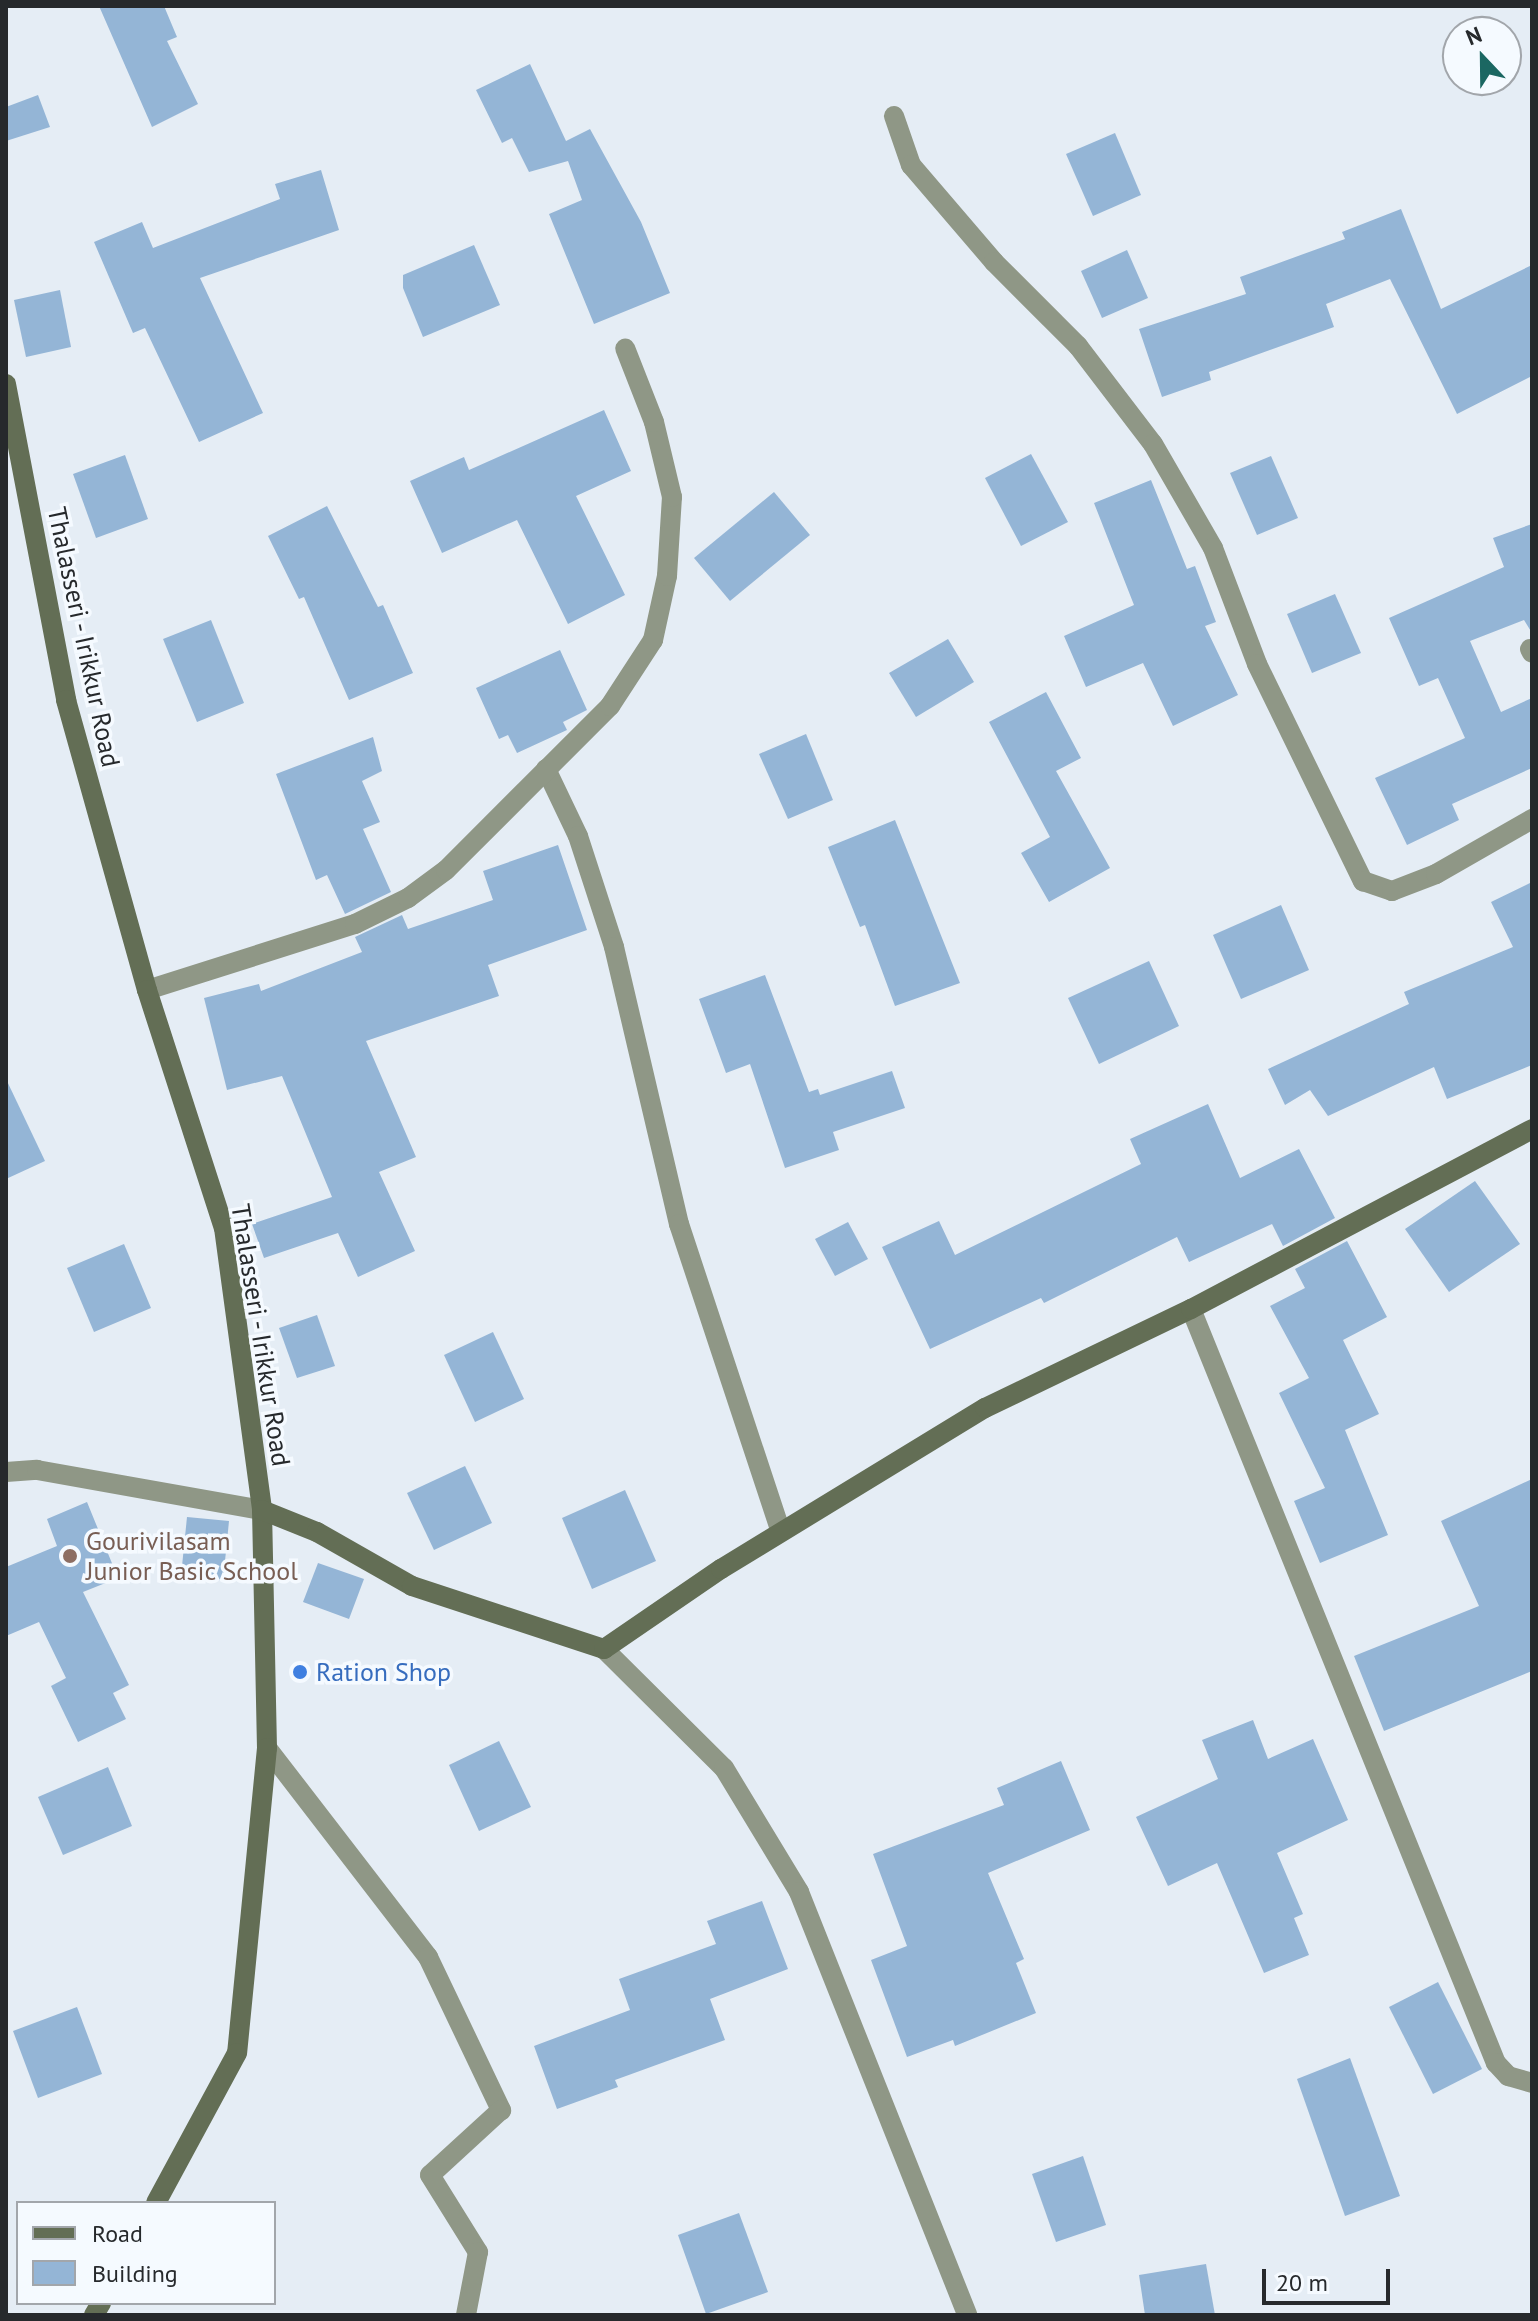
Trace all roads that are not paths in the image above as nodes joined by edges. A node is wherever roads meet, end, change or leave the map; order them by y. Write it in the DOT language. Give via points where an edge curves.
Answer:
graph roads {
  1 [pos="894,116"];
  2 [pos="625,348"];
  3 [pos="6,384"];
  4 [pos="546,769"];
  5 [pos="1532,819"];
  6 [pos="147,990"];
  7 [pos="1532,1129"];
  8 [pos="1191,1309"];
  9 [pos="6,1472"];
  10 [pos="262,1510"];
  11 [pos="781,1532"];
  12 [pos="604,1649"];
  13 [pos="267,1748"];
  14 [pos="1532,2083"];
  15 [pos="157,2201"];
  16 [pos="466,2315"];
  17 [pos="967,2315"];
  1 -- 5 [label="street" via="911,165 994,262 1078,346 1153,444 1213,548 1257,664 1363,881 1392,891 1436,874"];
  2 -- 4 [label="street" via="654,422 672,497 667,576 653,640 610,706"];
  3 -- 6 [label="main road, Thalasseri - Irikkur Road" via="66,700"];
  4 -- 6 [label="street" via="446,870 408,898 355,924"];
  4 -- 11 [label="street" via="578,836 614,947 679,1224"];
  6 -- 10 [label="main road, Thalasseri - Irikkur Road" via="224,1228"];
  7 -- 8 [label="main road"];
  8 -- 11 [label="main road" via="985,1408"];
  8 -- 14 [label="street" via="1496,2063 1508,2076"];
  9 -- 10 [label="street" via="37,1470"];
  10 -- 12 [label="main road" via="317,1532 412,1586"];
  10 -- 13 [label="main road, Thalasseri - Irikkur Road"];
  11 -- 12 [label="main road"];
  12 -- 17 [label="street" via="724,1768 799,1892"];
  13 -- 15 [label="main road, Thalasseri - Irikkur Road" via="237,2053"];
  13 -- 16 [label="street" via="428,1957 501,2110 430,2175 478,2252"];
}
